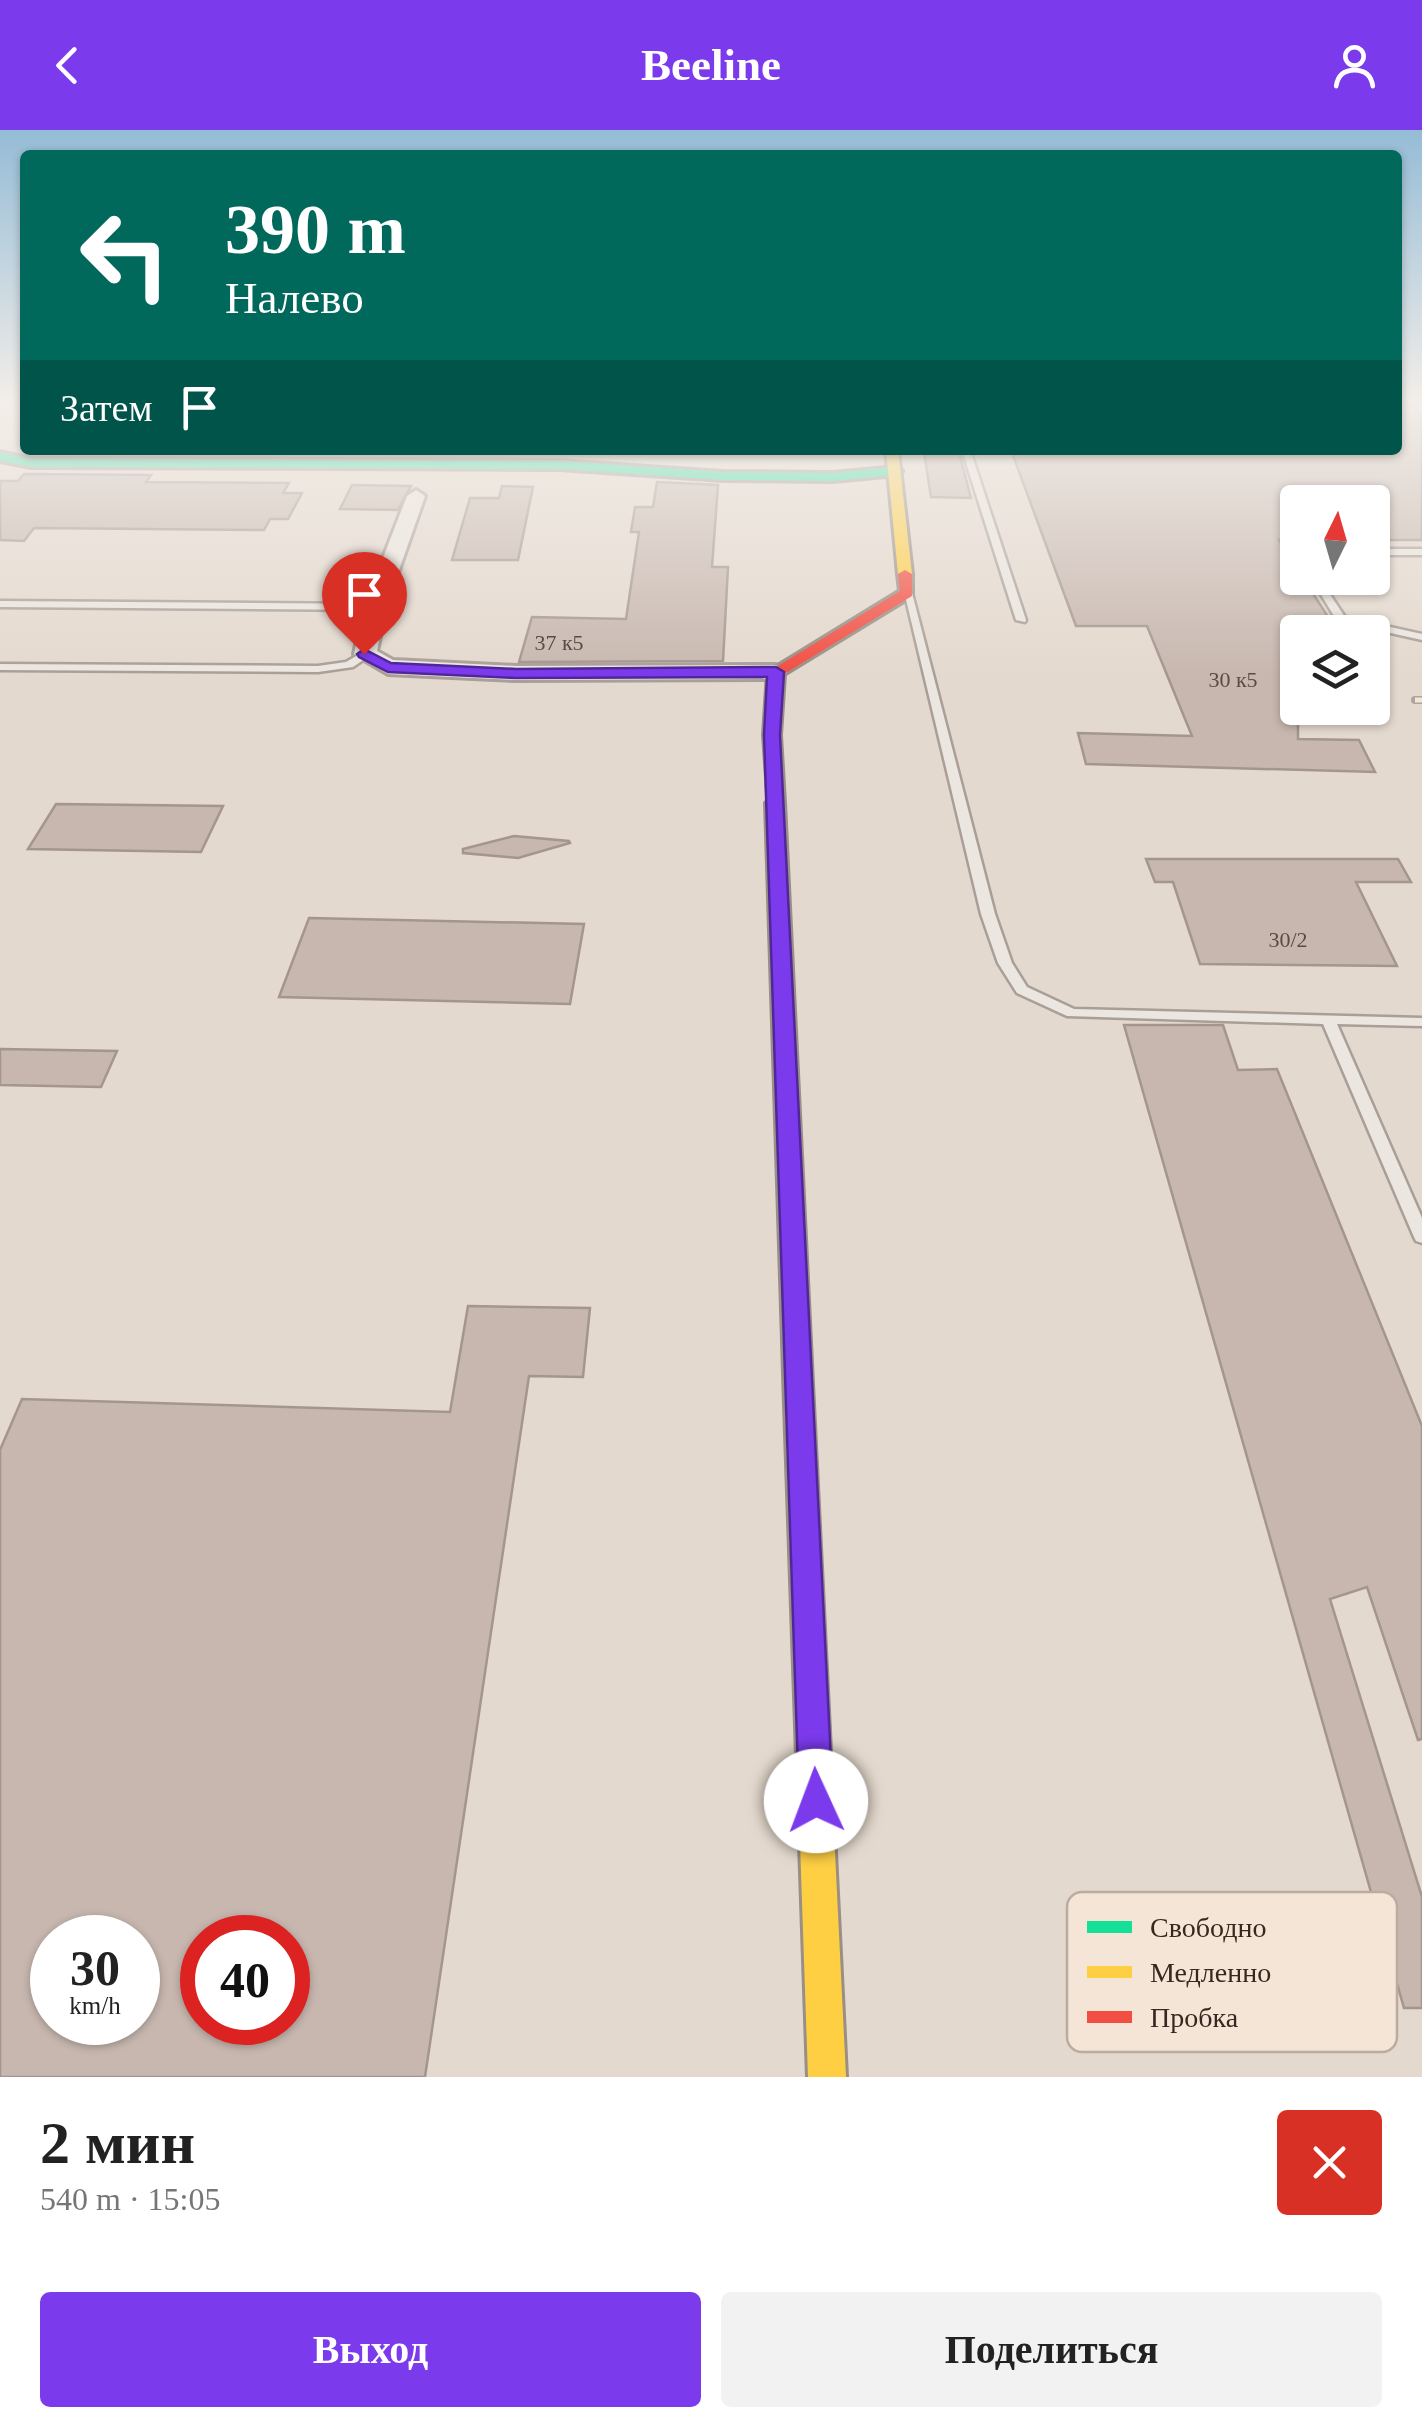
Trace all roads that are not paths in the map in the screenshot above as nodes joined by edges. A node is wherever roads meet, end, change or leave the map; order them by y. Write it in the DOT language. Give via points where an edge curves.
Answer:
graph roads {
  1 [pos="897,494"];
  2 [pos="980,494"];
  3 [pos="416,496"];
  4 [pos="1390,552"];
  5 [pos="1422,552"];
  6 [pos="907,593"];
  7 [pos="1326,595"];
  8 [pos="0,604"];
  9 [pos="375,607"];
  10 [pos="1021,620"];
  11 [pos="1422,636"];
  12 [pos="364,654"];
  13 [pos="0,667"];
  14 [pos="776,672"];
  15 [pos="1328,1020"];
  16 [pos="1422,1022"];
  17 [pos="1422,1237"];
  18 [pos="827,2077"];
  1 -- 6 [label="street"];
  2 -- 10 [label="lane"];
  3 -- 9 [label="street"];
  4 -- 5 [label="lane"];
  6 -- 14 [label="street"];
  6 -- 15 [label="lane" via="988,914 1022,990 1072,1012"];
  7 -- 11 [label="lane" via="1341,619"];
  8 -- 9 [label="lane"];
  9 -- 12 [label="street"];
  12 -- 13 [label="lane" via="349,665 318,670"];
  12 -- 14 [label="street" via="388,668 516,674"];
  14 -- 18 [label="street" via="772,735"];
  15 -- 16 [label="lane"];
  15 -- 17 [label="lane"];
}
